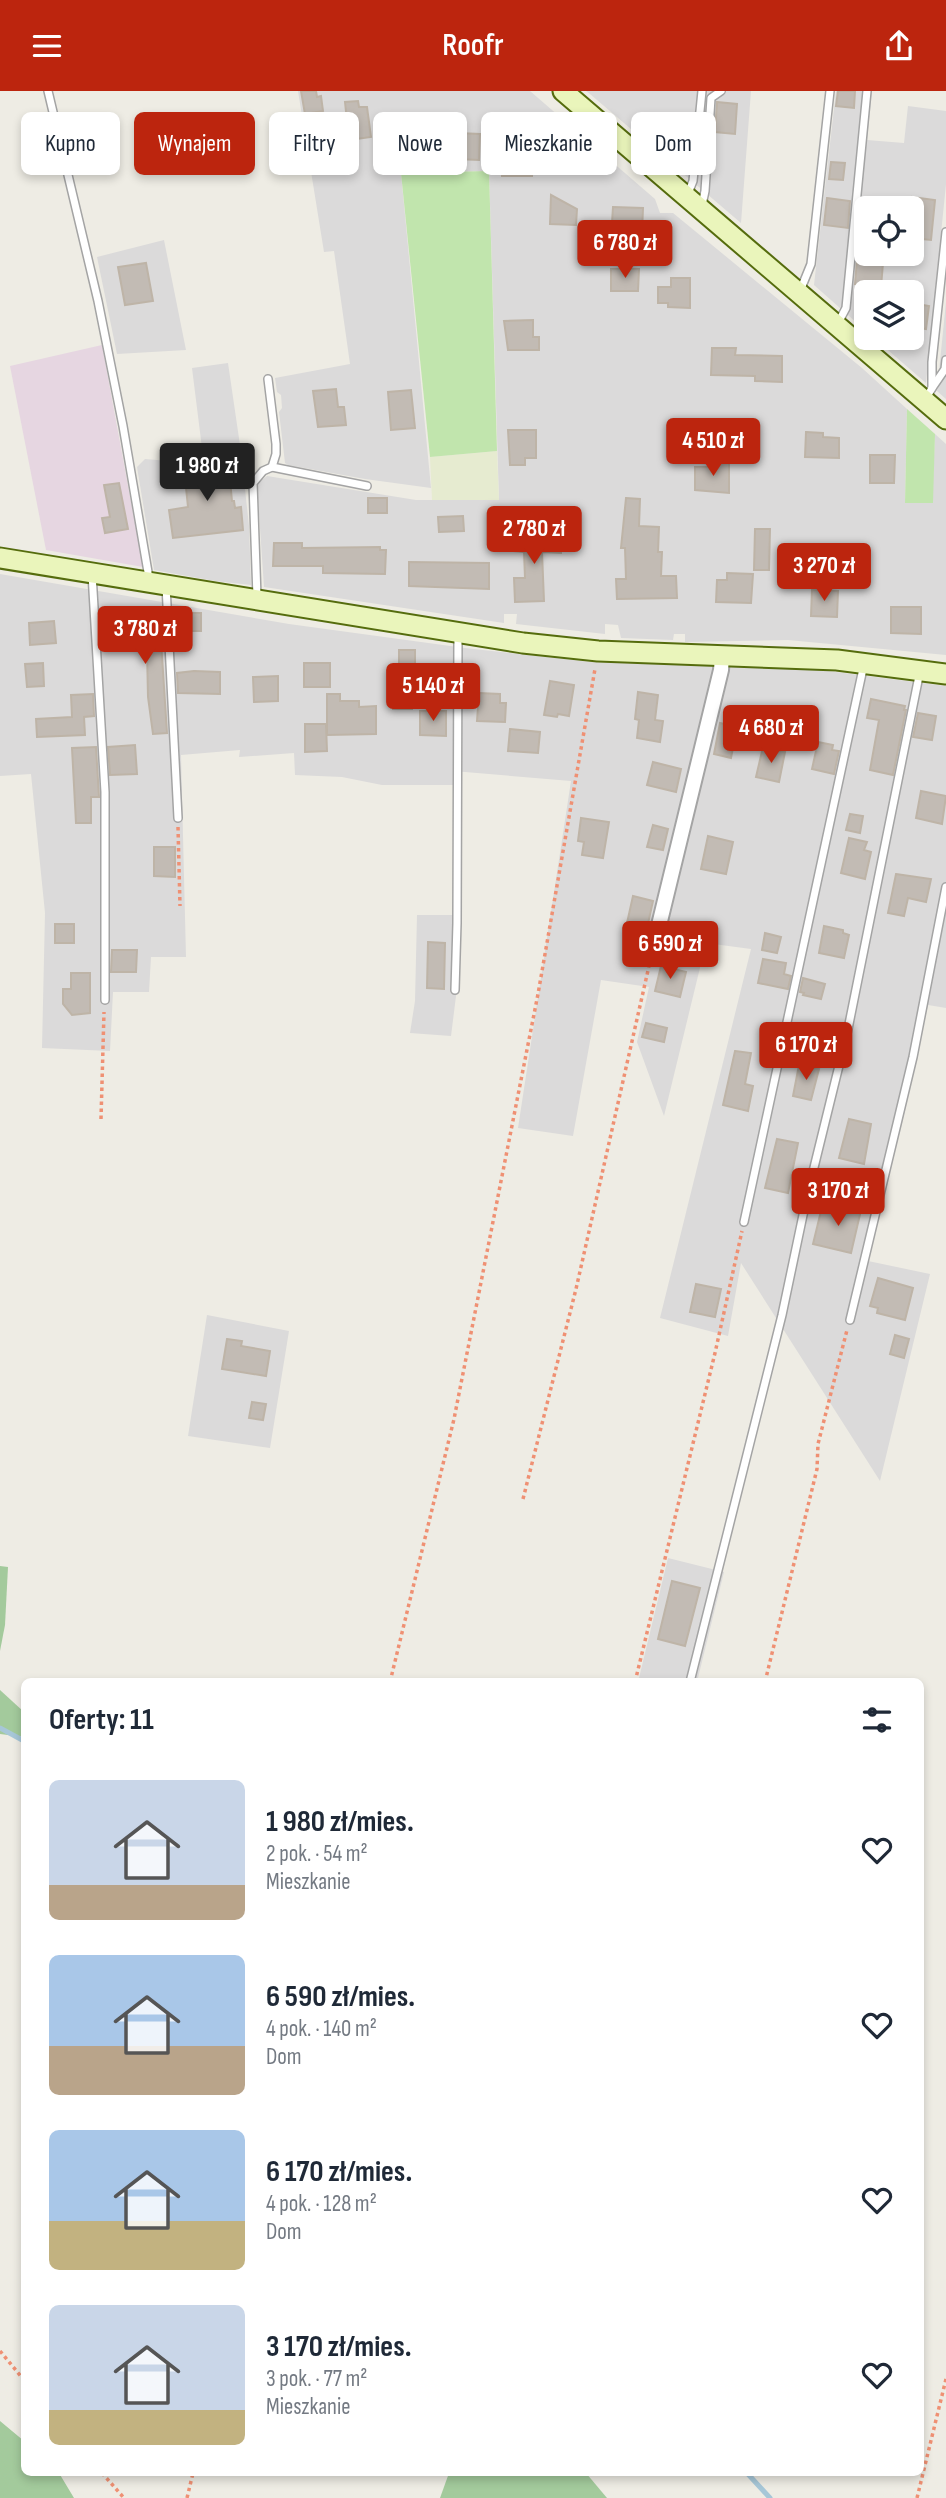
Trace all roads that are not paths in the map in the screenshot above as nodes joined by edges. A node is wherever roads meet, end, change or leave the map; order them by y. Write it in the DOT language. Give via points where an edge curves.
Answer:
graph roads {
  1 [pos="48,91"];
  2 [pos="702,91"];
  3 [pos="721,91"];
  4 [pos="830,91"];
  5 [pos="867,91"];
  6 [pos="572,95"];
  7 [pos="694,203"];
  8 [pos="946,232"];
  9 [pos="800,292"];
  10 [pos="837,324"];
  11 [pos="946,360"];
  12 [pos="268,379"];
  13 [pos="928,394"];
  14 [pos="946,419"];
  15 [pos="272,467"];
  16 [pos="367,486"];
  17 [pos="0,558"];
  18 [pos="92,572"];
  19 [pos="156,584"];
  20 [pos="257,601"];
  21 [pos="458,633"];
  22 [pos="722,657"];
  23 [pos="864,663"];
  24 [pos="920,670"];
  25 [pos="946,674"];
  26 [pos="178,818"];
  27 [pos="946,887"];
  28 [pos="652,954"];
  29 [pos="455,990"];
  30 [pos="104,1000"];
  31 [pos="744,1222"];
  32 [pos="850,1320"];
  33 [pos="691,1678"];
  1 -- 19 [label="lane" via="99,301 148,572"];
  2 -- 7 [label="lane"];
  3 -- 7 [label="lane" via="711,98 705,191"];
  4 -- 9 [label="lane" via="811,264"];
  5 -- 10 [label="lane" via="846,308"];
  6 -- 7 [label="street"];
  7 -- 9 [label="street"];
  8 -- 13 [label="lane"];
  9 -- 10 [label="street"];
  10 -- 13 [label="street"];
  11 -- 13 [label="lane"];
  12 -- 15 [label="lane" via="276,443"];
  13 -- 14 [label="street"];
  15 -- 16 [label="lane"];
  15 -- 20 [label="lane" via="253,483"];
  17 -- 18 [label="street"];
  18 -- 19 [label="street"];
  18 -- 30 [label="lane" via="104,792"];
  19 -- 20 [label="street"];
  19 -- 26 [label="lane"];
  20 -- 21 [label="street"];
  21 -- 22 [label="street" via="598,651"];
  21 -- 29 [label="lane"];
  22 -- 23 [label="street"];
  22 -- 28 [label="street"];
  23 -- 24 [label="street"];
  23 -- 31 [label="lane"];
  24 -- 25 [label="street"];
  24 -- 33 [label="lane" via="848,1029"];
  27 -- 32 [label="lane" via="913,1057"];
}
